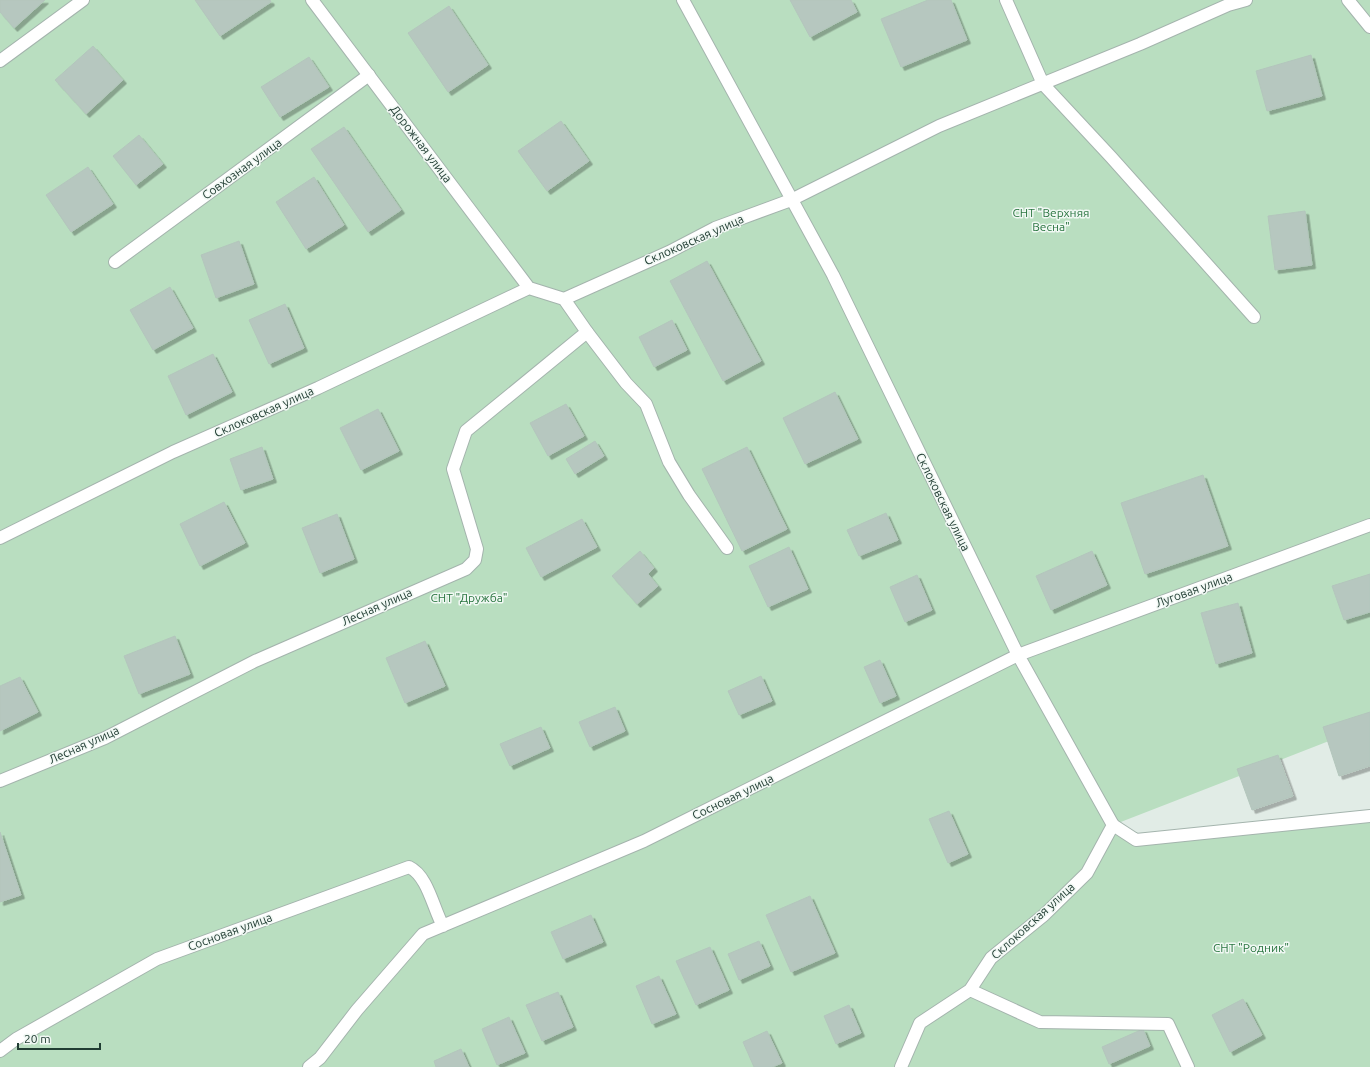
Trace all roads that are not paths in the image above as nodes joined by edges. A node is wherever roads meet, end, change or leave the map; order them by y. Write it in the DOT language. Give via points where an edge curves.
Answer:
graph roads {
  1 [pos="83,0"];
  2 [pos="312,0"];
  3 [pos="683,0"];
  4 [pos="1006,0"];
  5 [pos="1246,0"];
  6 [pos="1348,0"];
  7 [pos="1370,27"];
  8 [pos="0,61"];
  9 [pos="369,76"];
  10 [pos="1042,84"];
  11 [pos="791,200"];
  12 [pos="114,262"];
  13 [pos="530,288"];
  14 [pos="564,299"];
  15 [pos="1254,317"];
  16 [pos="586,332"];
  17 [pos="1370,525"];
  18 [pos="0,538"];
  19 [pos="727,548"];
  20 [pos="1018,655"];
  21 [pos="0,781"];
  22 [pos="1370,816"];
  23 [pos="1113,825"];
  24 [pos="443,926"];
  25 [pos="970,990"];
  26 [pos="0,1051"];
  27 [pos="309,1067"];
  28 [pos="901,1067"];
  29 [pos="1188,1067"];
  1 -- 8 [label="street"];
  2 -- 9 [label="street, Дорожная улица"];
  3 -- 11 [label="street"];
  4 -- 10 [label="street"];
  5 -- 10 [label="street" via="1228,5"];
  6 -- 7 [label="street"];
  9 -- 12 [label="street, Совхозная улица"];
  9 -- 13 [label="street, Дорожная улица"];
  10 -- 11 [label="street" via="938,126"];
  10 -- 15 [label="street" via="1117,163"];
  11 -- 14 [label="street, Склоковская улица" via="715,228 669,252"];
  11 -- 20 [label="street, Склоковская улица" via="833,275"];
  13 -- 14 [label="street"];
  13 -- 18 [label="street, Склоковская улица" via="318,388 173,452"];
  14 -- 16 [label="street"];
  16 -- 19 [label="street" via="646,404 669,462"];
  16 -- 21 [label="street, Лесная улица" via="466,431 453,469 477,549 475,560 466,569 255,661 105,738"];
  17 -- 20 [label="street, Луговая улица"];
  20 -- 23 [label="street, Склоковская улица"];
  20 -- 24 [label="street, Сосновая улица" via="644,841"];
  22 -- 23 [label="street" via="1136,840"];
  23 -- 25 [label="street, Склоковская улица" via="1087,873 1044,916 991,958"];
  24 -- 26 [label="street, Сосновая улица" via="425,885 416,870 409,867 157,959 16,1039"];
  24 -- 27 [label="street, Сосновая улица" via="423,934 320,1058"];
  25 -- 28 [label="street" via="920,1023"];
  25 -- 29 [label="street" via="1040,1022 1168,1024"];
}
